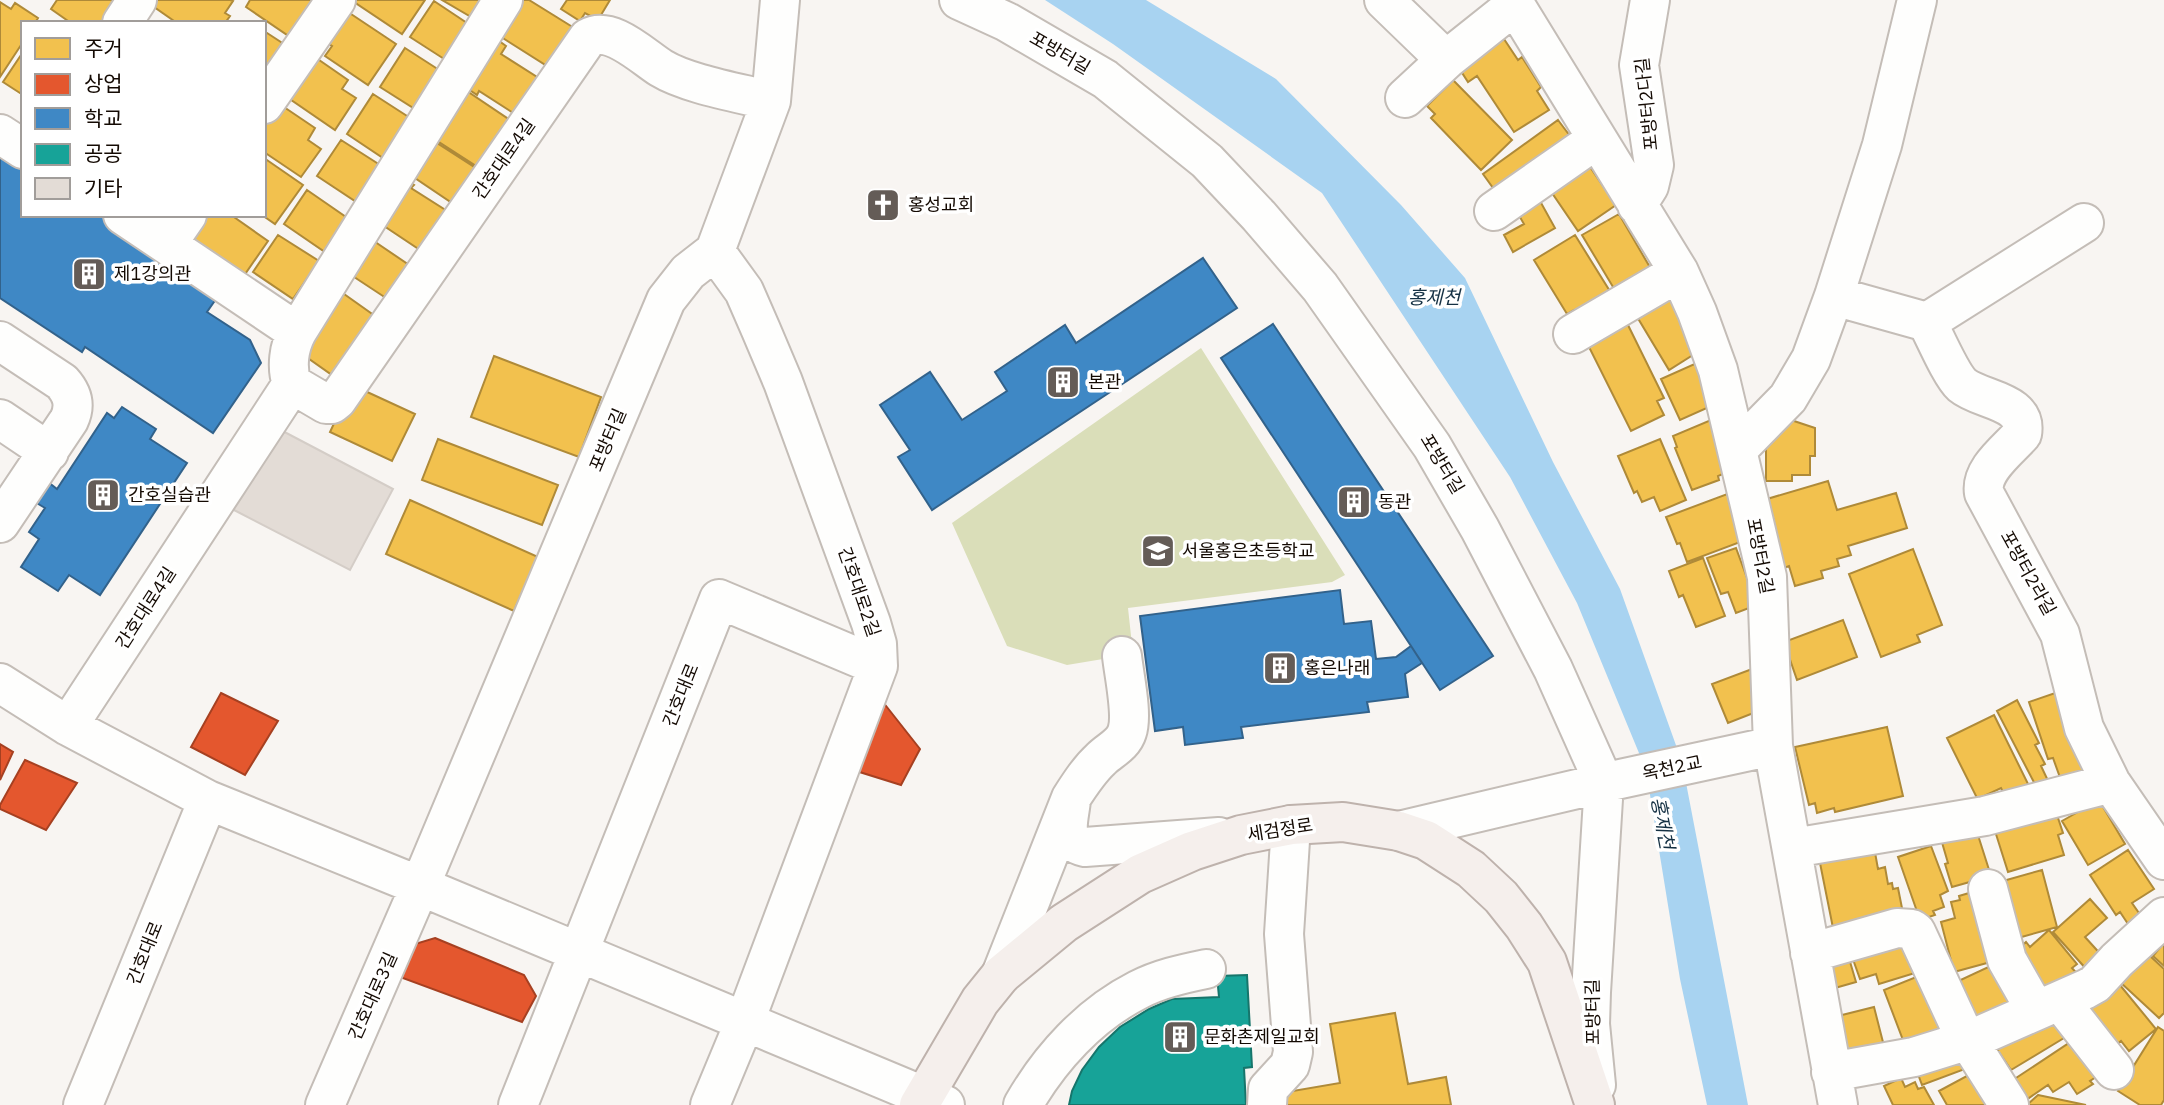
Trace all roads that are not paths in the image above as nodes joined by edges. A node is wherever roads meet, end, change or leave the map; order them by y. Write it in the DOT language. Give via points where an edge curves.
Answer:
graph roads {
  1 [pos="137,0"];
  2 [pos="336,0"];
  3 [pos="503,0"];
  4 [pos="780,0"];
  5 [pos="959,0"];
  6 [pos="1384,0"];
  7 [pos="1650,0"];
  8 [pos="1917,0"];
  9 [pos="1513,3"];
  10 [pos="123,21"];
  11 [pos="1446,60"];
  12 [pos="1405,98"];
  13 [pos="266,101"];
  14 [pos="771,101"];
  15 [pos="0,134"];
  16 [pos="1597,139"];
  17 [pos="21,148"];
  18 [pos="1637,205"];
  19 [pos="1494,211"];
  20 [pos="130,217"];
  21 [pos="2084,223"];
  22 [pos="177,230"];
  23 [pos="715,251"];
  24 [pos="1679,272"];
  25 [pos="1834,296"];
  26 [pos="1927,322"];
  27 [pos="297,332"];
  28 [pos="1573,334"];
  29 [pos="0,341"];
  30 [pos="292,384"];
  31 [pos="0,419"];
  32 [pos="1737,450"];
  33 [pos="49,452"];
  34 [pos="0,523"];
  35 [pos="1122,656"];
  36 [pos="878,666"];
  37 [pos="0,683"];
  38 [pos="68,726"];
  39 [pos="1773,746"];
  40 [pos="1608,782"];
  41 [pos="2111,783"];
  42 [pos="1071,798"];
  43 [pos="208,800"];
  44 [pos="1291,825"];
  45 [pos="1399,831"];
  46 [pos="1241,835"];
  47 [pos="1793,848"];
  48 [pos="2164,860"];
  49 [pos="420,886"];
  50 [pos="1988,889"];
  51 [pos="2164,917"];
  52 [pos="579,952"];
  53 [pos="1810,953"];
  54 [pos="1206,969"];
  55 [pos="1001,975"];
  56 [pos="2048,1006"];
  57 [pos="745,1021"];
  58 [pos="1967,1041"];
  59 [pos="2114,1070"];
  60 [pos="1835,1089"];
  61 [pos="929,1102"];
  62 [pos="83,1105"];
  63 [pos="325,1105"];
  64 [pos="518,1105"];
  65 [pos="710,1105"];
  66 [pos="1023,1105"];
  67 [pos="1268,1105"];
  68 [pos="1597,1105"];
  69 [pos="2009,1105"];
  1 -- 10 [label="street"];
  2 -- 13 [label="street"];
  3 -- 27 [label="street"];
  4 -- 14 [label="street"];
  5 -- 40 [label="street, 포방터길" via="1105,79 1207,161 1320,287 1432,446 1480,529"];
  6 -- 11 [label="street"];
  7 -- 18 [label="street, 포방터2다길" via="1639,65 1654,165 1649,186"];
  8 -- 25 [label="street" via="1882,145"];
  9 -- 11 [label="street, 포방터2길"];
  9 -- 16 [label="street, 포방터2길"];
  11 -- 12 [label="street, 포방터2길"];
  14 -- 23 [label="street"];
  14 -- 30 [label="street, 간호대로4길" via="678,76 610,36 588,38 337,400 326,404"];
  15 -- 17 [label="street"];
  16 -- 18 [label="street, 포방터2길"];
  16 -- 19 [label="street"];
  18 -- 24 [label="street, 포방터2길"];
  20 -- 22 [label="street"];
  21 -- 26 [label="street"];
  22 -- 27 [label="street"];
  23 -- 36 [label="street, 간호대로2길" via="744,291 783,382 871,623"];
  23 -- 49 [label="street, 포방터길" via="688,272 666,300"];
  24 -- 28 [label="street"];
  24 -- 32 [label="street, 포방터2길" via="1718,370"];
  25 -- 26 [label="street"];
  25 -- 32 [label="street" via="1811,359 1788,398"];
  26 -- 41 [label="street, 포방터2라길" via="1963,386 2007,405 2022,422 2022,434 1986,476 1984,493 2060,634 2084,729"];
  27 -- 30 [label="street" via="289,358"];
  29 -- 33 [label="street" via="62,382 71,395 73,412"];
  30 -- 38 [label="street, 간호대로4길"];
  31 -- 33 [label="street"];
  32 -- 39 [label="street, 포방터2길" via="1767,577"];
  33 -- 34 [label="street"];
  35 -- 42 [label="street" via="1127,734 1101,758"];
  36 -- 52 [label="street, 간호대로" via="719,600"];
  36 -- 57 [label="street, 간호대로2길"];
  37 -- 38 [label="street"];
  38 -- 43 [label="street"];
  39 -- 40 [label="street, 옥천2교"];
  39 -- 47 [label="street, 포방터2길"];
  40 -- 45 [label="street, 옥천2교"];
  40 -- 68 [label="street, 포방터길" via="1591,992"];
  41 -- 47 [label="street" via="1985,816"];
  41 -- 48 [label="street, 포방터2라길"];
  42 -- 46 [label="street" via="1069,838 1085,847"];
  42 -- 55 [label="street"];
  43 -- 49 [label="street"];
  43 -- 62 [label="street, 간호대로"];
  44 -- 45 [label="main road, 세검정로" via="1343,822"];
  44 -- 46 [label="main road, 세검정로"];
  44 -- 67 [label="street" via="1284,934 1293,1052 1290,1065 1268,1089"];
  45 -- 68 [label="main road, 세검정로" via="1426,840 1471,869 1524,926 1547,962"];
  46 -- 55 [label="main road, 세검정로" via="1140,874 1063,923"];
  47 -- 53 [label="street, 포방터2길"];
  49 -- 52 [label="street"];
  49 -- 63 [label="street, 간호대로3길"];
  50 -- 56 [label="street" via="2007,960"];
  51 -- 56 [label="street, 포방터2길" via="2095,984"];
  52 -- 57 [label="street"];
  52 -- 64 [label="street, 간호대로"];
  53 -- 58 [label="street" via="1896,928 1912,929"];
  53 -- 60 [label="street, 포방터2길"];
  54 -- 66 [label="street" via="1171,977 1116,1003 1062,1049"];
  55 -- 61 [label="main road, 세검정로" via="980,1001"];
  56 -- 58 [label="street, 포방터2길"];
  56 -- 59 [label="street"];
  57 -- 61 [label="street"];
  57 -- 65 [label="street, 간호대로2길"];
  58 -- 60 [label="street, 포방터2길"];
  58 -- 69 [label="street"];
}
